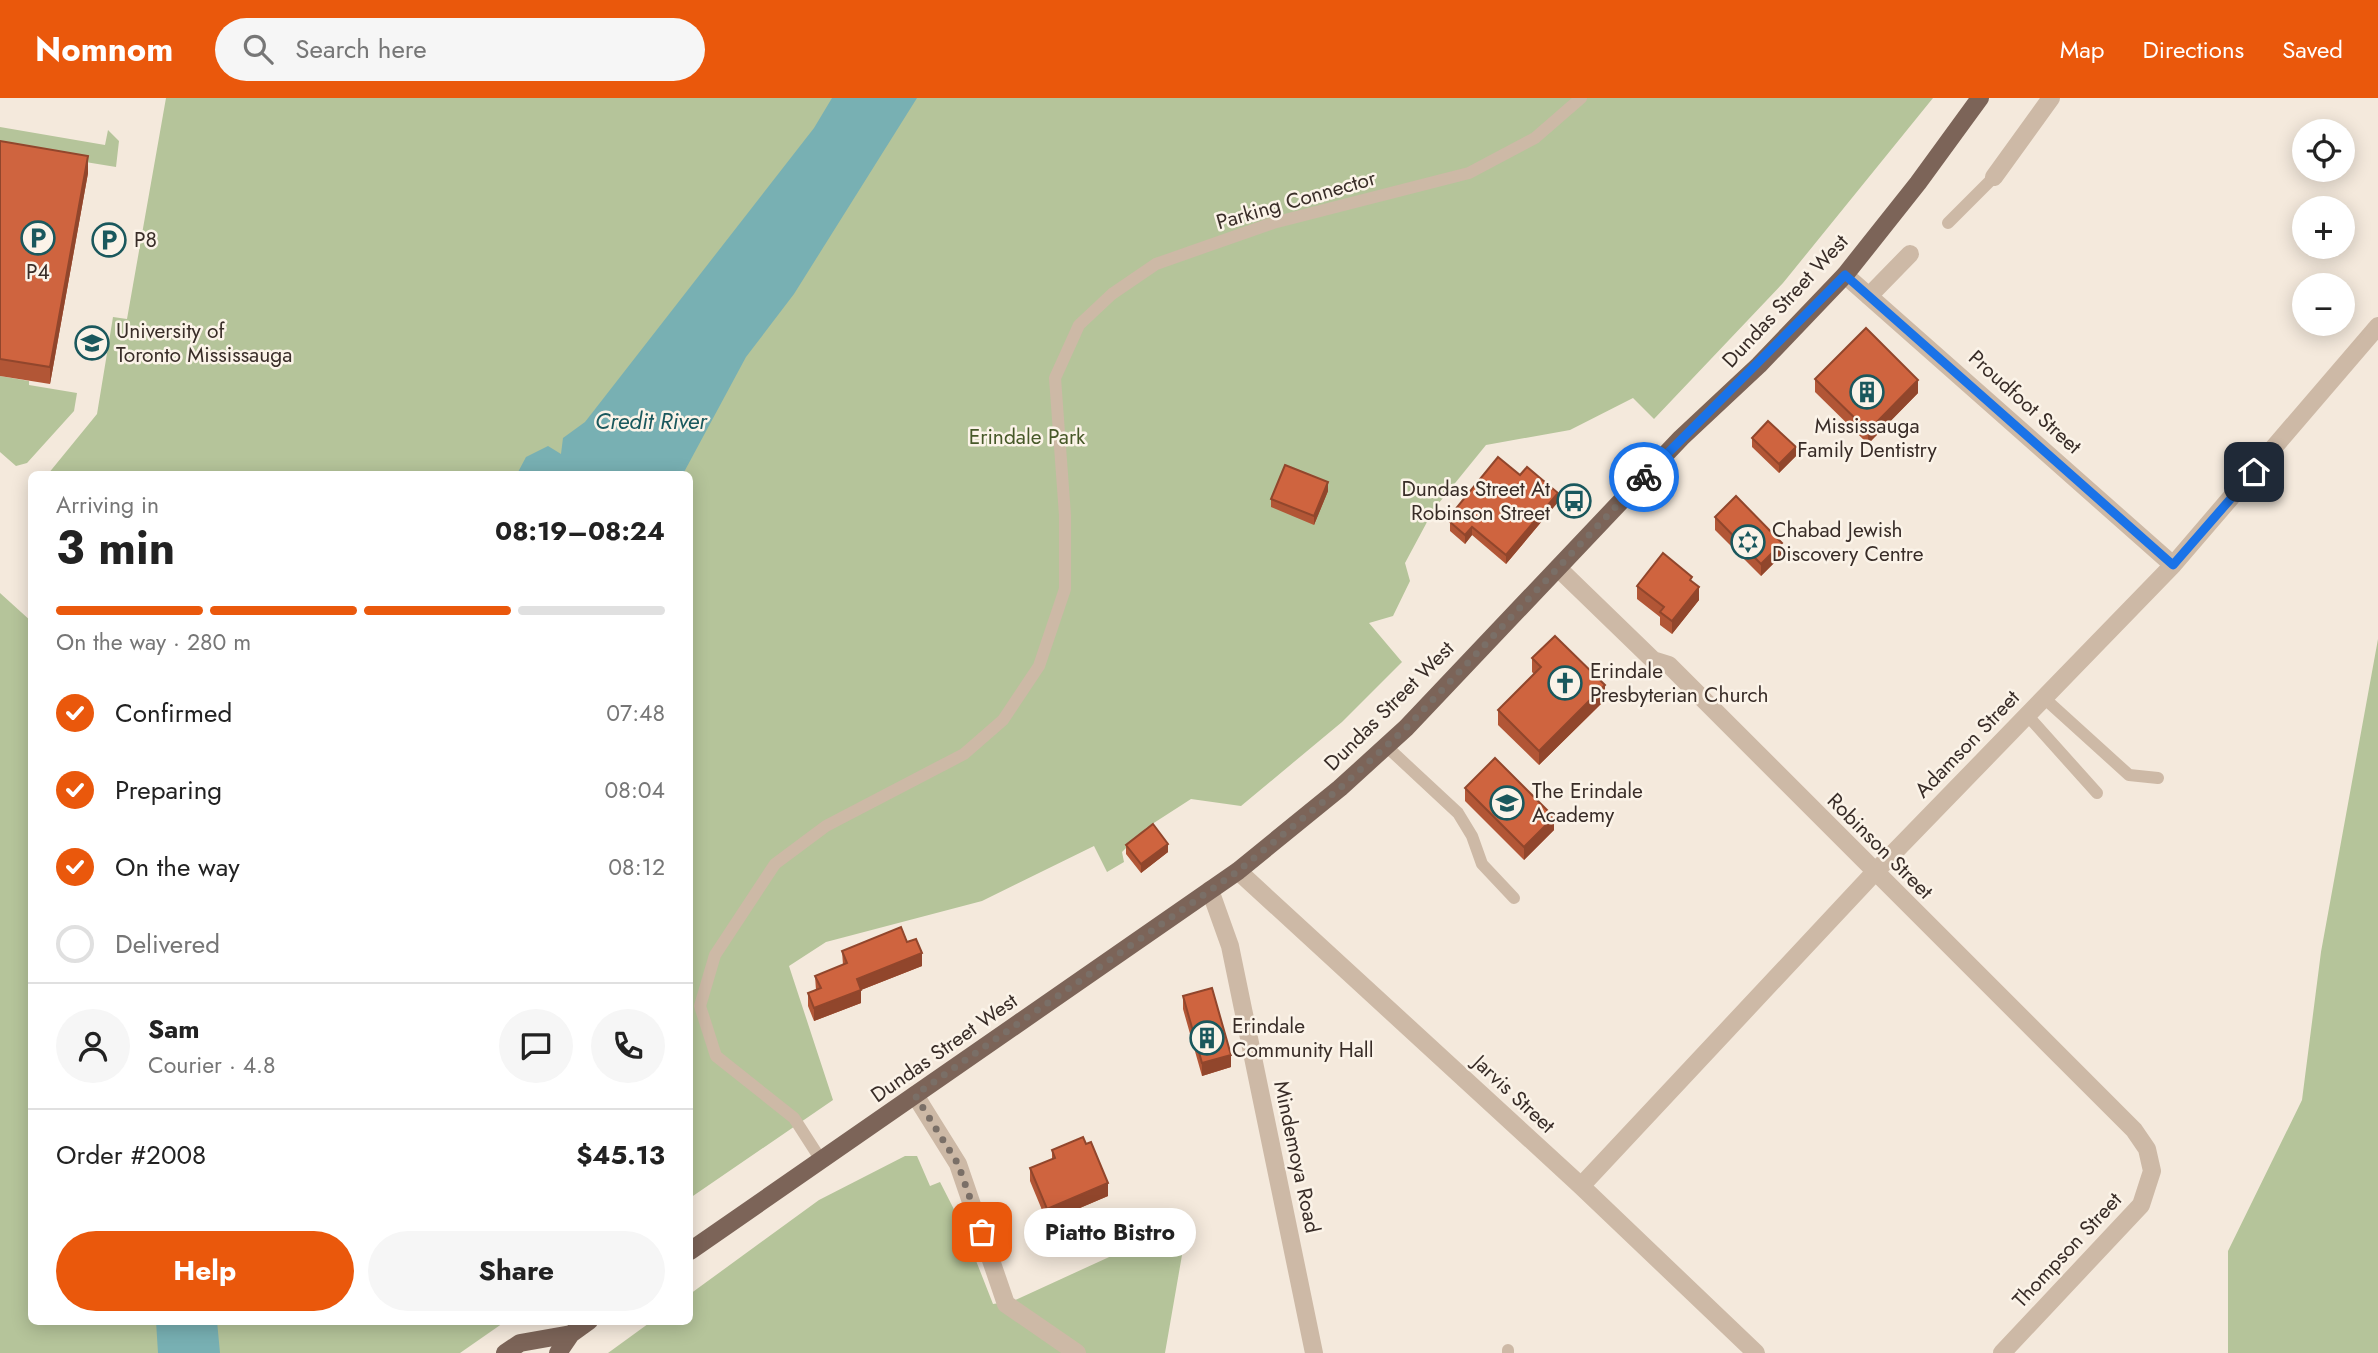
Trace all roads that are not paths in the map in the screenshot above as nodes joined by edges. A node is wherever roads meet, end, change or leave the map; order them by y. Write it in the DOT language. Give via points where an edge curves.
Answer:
graph roads {
  1 [pos="1581,98"];
  2 [pos="1980,98"];
  3 [pos="2051,98"];
  4 [pos="1994,177"];
  5 [pos="1948,223"];
  6 [pos="1910,254"];
  7 [pos="1845,275"];
  8 [pos="1869,296"];
  9 [pos="2378,326"];
  10 [pos="2173,565"];
  11 [pos="1558,568"];
  12 [pos="2043,698"];
  13 [pos="2027,715"];
  14 [pos="1386,746"];
  15 [pos="2158,778"];
  16 [pos="2097,793"];
  17 [pos="1238,871"];
  18 [pos="1874,873"];
  19 [pos="1210,890"];
  20 [pos="1514,898"];
  21 [pos="915,1095"];
  22 [pos="821,1160"];
  23 [pos="2152,1171"];
  24 [pos="1581,1186"];
  25 [pos="693,1249"];
  26 [pos="583,1325"];
  27 [pos="571,1334"];
  28 [pos="505,1353"];
  29 [pos="558,1353"];
  30 [pos="1077,1353"];
  31 [pos="1314,1353"];
  32 [pos="1756,1353"];
  33 [pos="2001,1353"];
  1 -- 22 [label="lane, Parking Connector" via="1535,138 1469,173 1229,237 1156,264 1081,322 1055,378 1065,515 1065,589 1039,666 1003,720 964,754 827,826 775,864 715,955 700,1006 716,1056 794,1118"];
  2 -- 7 [label="main road, Dundas Street West"];
  3 -- 4 [label="street"];
  4 -- 5 [label="lane"];
  6 -- 8 [label="street"];
  7 -- 8 [label="street, Proudfoot Street"];
  7 -- 11 [label="main road, Dundas Street West"];
  8 -- 10 [label="street, Proudfoot Street"];
  9 -- 10 [label="street, Adamson Street"];
  10 -- 12 [label="street, Adamson Street"];
  11 -- 14 [label="main road, Dundas Street West"];
  11 -- 18 [label="street, Robinson Street" via="1653,660 1669,665"];
  12 -- 13 [label="street, Adamson Street"];
  12 -- 15 [label="lane" via="2129,775"];
  13 -- 16 [label="lane"];
  13 -- 18 [label="street, Adamson Street"];
  14 -- 17 [label="main road, Dundas Street West"];
  14 -- 20 [label="lane" via="1458,813 1482,864"];
  17 -- 19 [label="main road, Dundas Street West"];
  17 -- 24 [label="street, Jarvis Street"];
  18 -- 23 [label="street, Robinson Street" via="2134,1130 2147,1149"];
  18 -- 24 [label="street, Adamson Street"];
  19 -- 21 [label="main road, Dundas Street West"];
  19 -- 31 [label="street, Mindemoya Road" via="1230,946"];
  21 -- 22 [label="main road, Dundas Street West"];
  21 -- 30 [label="street" via="958,1164 1006,1304"];
  22 -- 25 [label="main road, Dundas Street West"];
  23 -- 33 [label="street, Thompson Street" via="2141,1205"];
  24 -- 32 [label="street, Jarvis Street"];
  26 -- 27 [label="main road"];
  27 -- 28 [label="main road" via="520,1343"];
  27 -- 29 [label="main road"];
}
